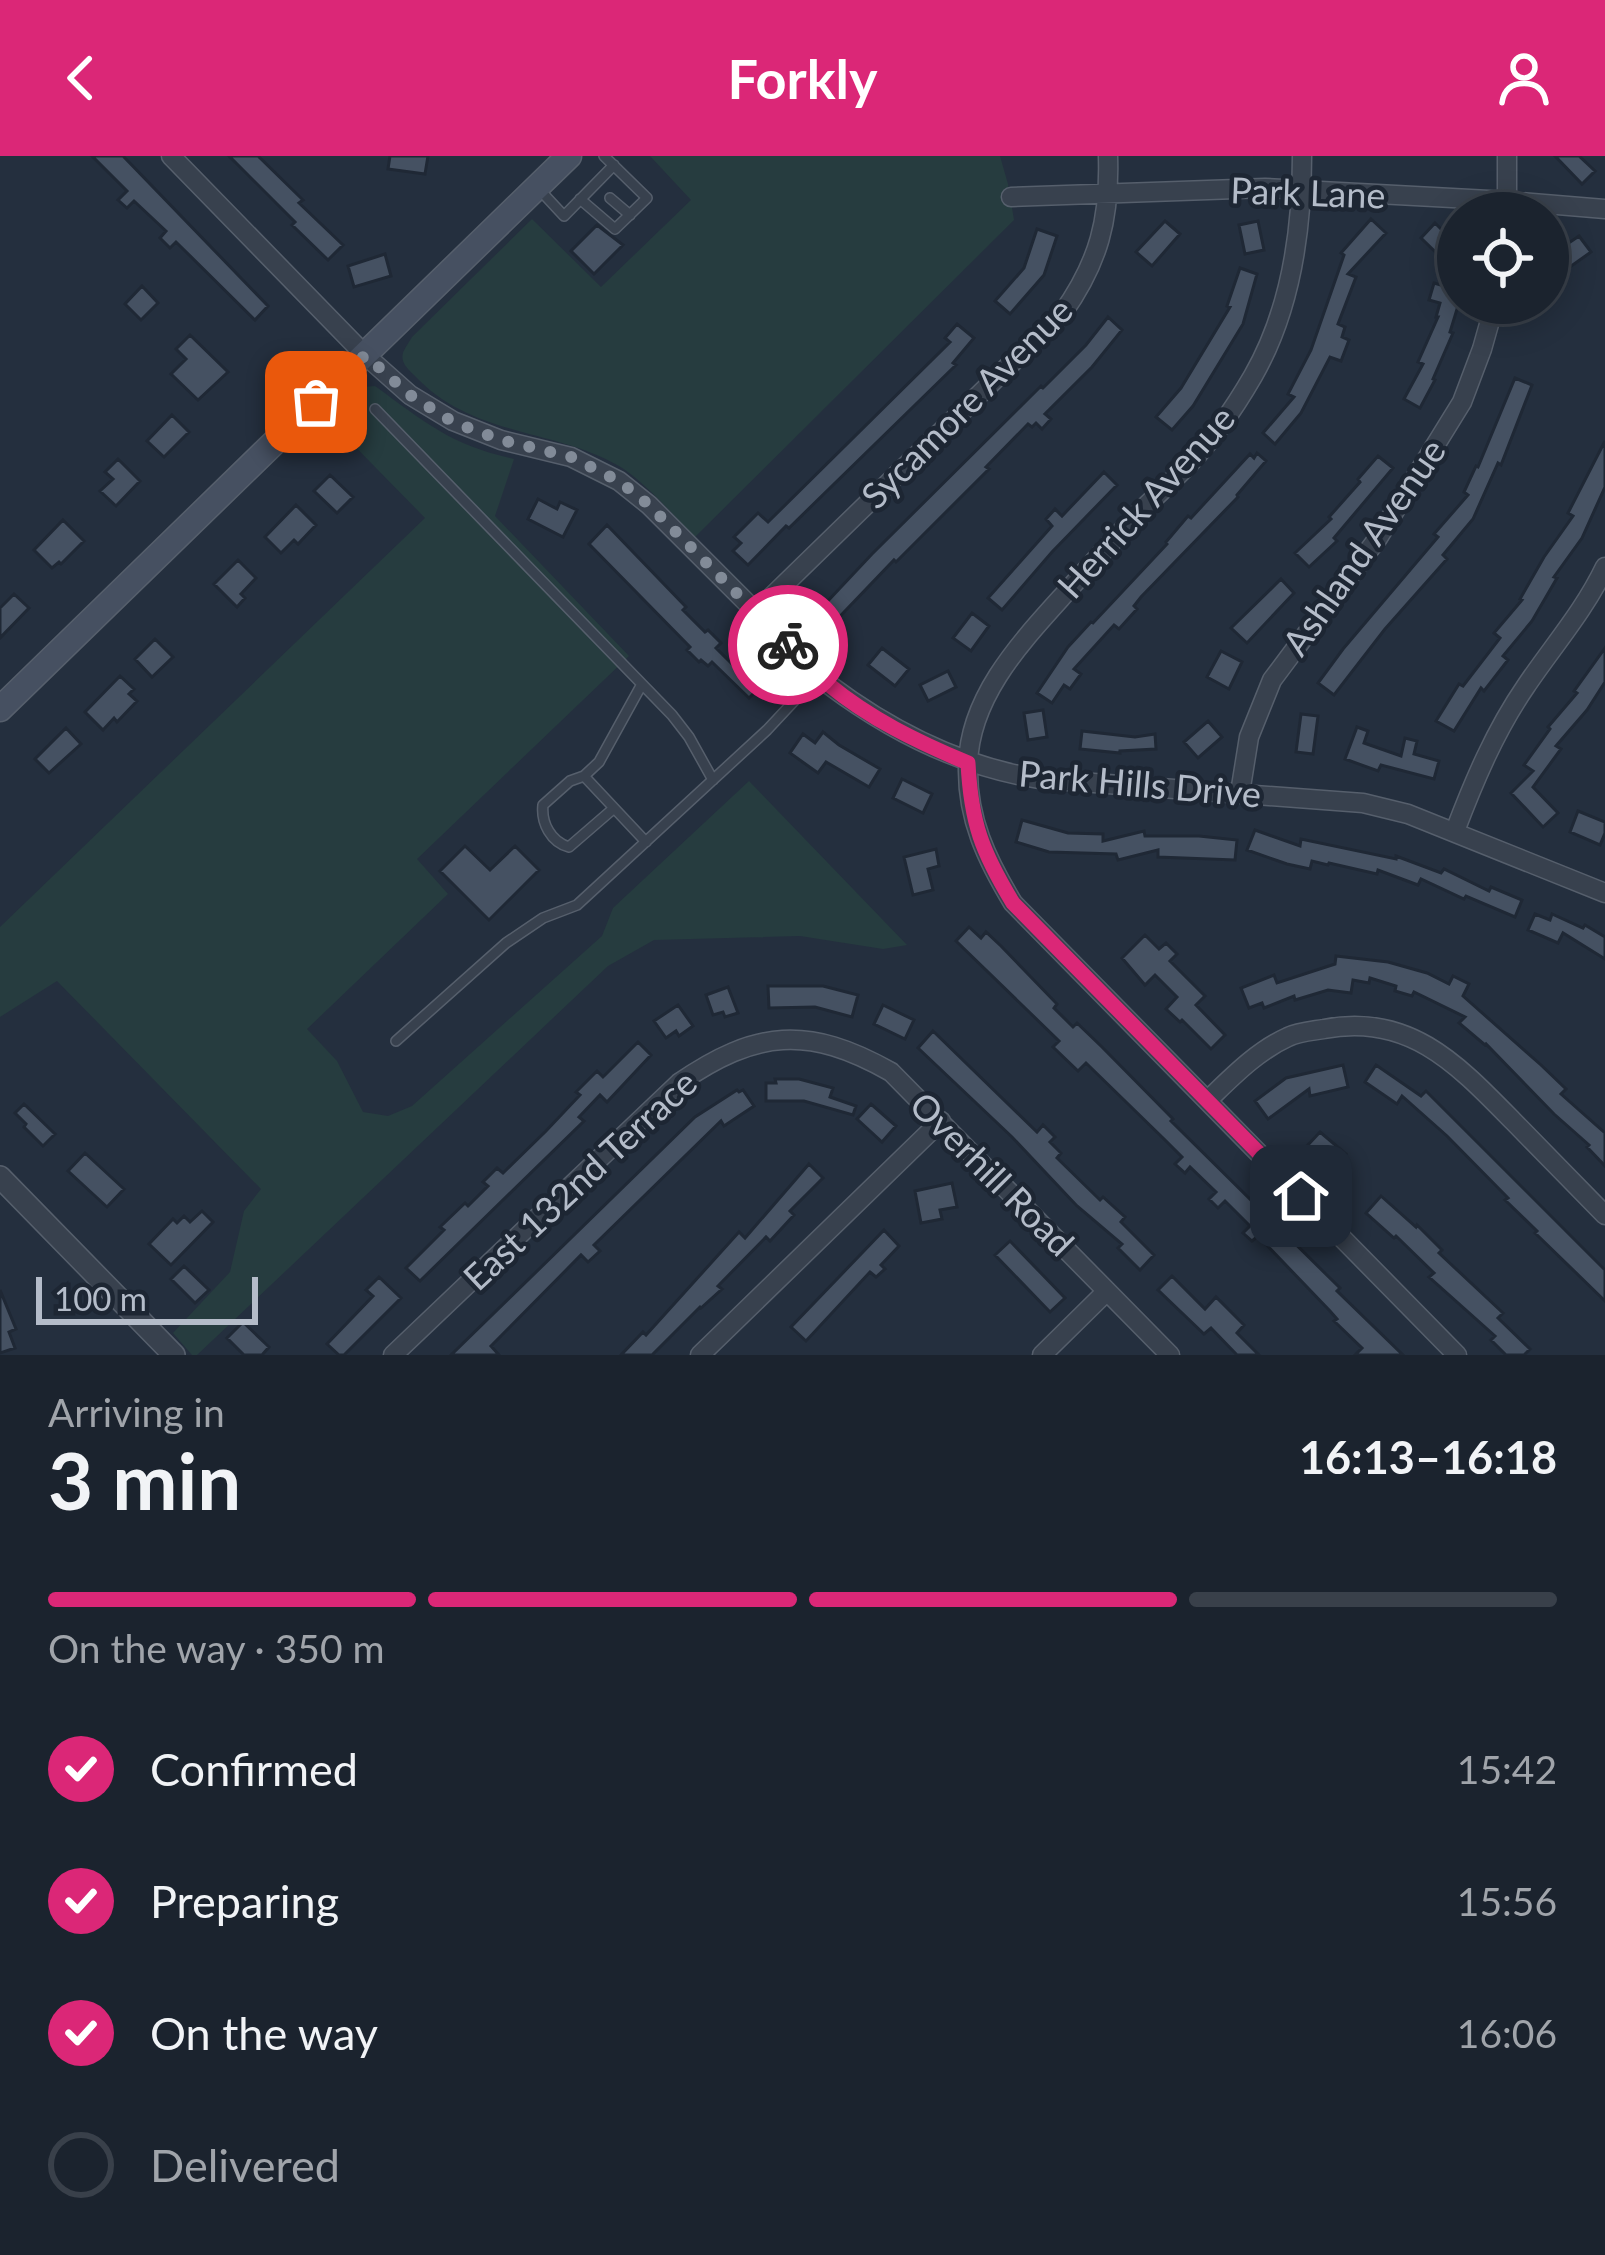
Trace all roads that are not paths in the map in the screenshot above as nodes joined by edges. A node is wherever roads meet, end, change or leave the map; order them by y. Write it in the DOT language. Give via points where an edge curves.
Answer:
graph roads {
  1 [pos="171,156"];
  2 [pos="569,156"];
  3 [pos="604,156"];
  4 [pos="1108,156"];
  5 [pos="1303,156"];
  6 [pos="1507,156"];
  7 [pos="614,165"];
  8 [pos="537,188"];
  9 [pos="1303,190"];
  10 [pos="1507,192"];
  11 [pos="1109,194"];
  12 [pos="1010,197"];
  13 [pos="610,198"];
  14 [pos="580,199"];
  15 [pos="1437,201"];
  16 [pos="1569,208"];
  17 [pos="1605,209"];
  18 [pos="630,215"];
  19 [pos="1489,324"];
  20 [pos="365,355"];
  21 [pos="375,409"];
  22 [pos="1605,567"];
  23 [pos="754,613"];
  24 [pos="816,672"];
  25 [pos="642,684"];
  26 [pos="0,709"];
  27 [pos="968,763"];
  28 [pos="584,776"];
  29 [pos="713,780"];
  30 [pos="1240,793"];
  31 [pos="613,809"];
  32 [pos="1455,831"];
  33 [pos="646,842"];
  34 [pos="1605,893"];
  35 [pos="396,1040"];
  36 [pos="786,1041"];
  37 [pos="1208,1100"];
  38 [pos="940,1121"];
  39 [pos="0,1177"];
  40 [pos="1605,1215"];
  41 [pos="1107,1291"];
  42 [pos="173,1355"];
  43 [pos="393,1355"];
  44 [pos="700,1355"];
  45 [pos="1042,1355"];
  46 [pos="1170,1355"];
  47 [pos="1457,1355"];
  1 -- 20 [label="street, Park Hills Drive"];
  2 -- 8 [label="main road"];
  3 -- 7 [label="lane"];
  4 -- 11 [label="street, Sycamore Avenue"];
  5 -- 9 [label="street, Herrick Avenue"];
  6 -- 10 [label="street"];
  7 -- 14 [label="lane"];
  7 -- 18 [label="lane" via="647,198"];
  8 -- 14 [label="lane" via="564,216"];
  8 -- 20 [label="main road"];
  9 -- 11 [label="street, Park Lane"];
  9 -- 15 [label="street, Park Lane"];
  9 -- 27 [label="street, Herrick Avenue" via="1289,288 1253,376 1191,462 1026,636 984,700"];
  11 -- 12 [label="street, Park Lane"];
  11 -- 23 [label="street, Sycamore Avenue" via="1095,257 1062,314"];
  13 -- 18 [label="lane"];
  14 -- 18 [label="lane" via="615,229"];
  16 -- 17 [label="street, Park Lane"];
  19 -- 30 [label="street, Ashland Avenue" via="1462,402 1378,538 1272,680 1249,737"];
  20 -- 23 [label="street, Park Hills Drive" via="453,422 571,457 619,481"];
  20 -- 26 [label="main road"];
  21 -- 25 [label="lane"];
  22 -- 32 [label="street" via="1499,730"];
  23 -- 24 [label="street, Park Hills Drive"];
  24 -- 27 [label="street, Park Hills Drive" via="910,738"];
  24 -- 29 [label="lane"];
  25 -- 28 [label="lane"];
  25 -- 29 [label="lane" via="689,736"];
  27 -- 30 [label="street, Park Hills Drive" via="1040,779"];
  27 -- 37 [label="street, Herrick Avenue" via="976,833 1013,903"];
  28 -- 31 [label="lane"];
  28 -- 31 [label="lane" via="543,805 542,818 563,847"];
  29 -- 33 [label="lane"];
  30 -- 32 [label="street, Park Hills Drive" via="1363,803"];
  31 -- 33 [label="lane"];
  32 -- 34 [label="street, Park Hills Drive"];
  33 -- 35 [label="lane" via="578,905 506,943"];
  36 -- 38 [label="street, Overhill Road" via="860,1054 891,1072"];
  36 -- 43 [label="street, East 132nd Terrace" via="715,1058 679,1083"];
  37 -- 40 [label="street" via="1290,1036 1342,1026 1398,1032 1464,1071"];
  37 -- 47 [label="street, Herrick Avenue"];
  38 -- 41 [label="street, Overhill Road"];
  38 -- 44 [label="street"];
  39 -- 42 [label="street"];
  41 -- 45 [label="street"];
  41 -- 46 [label="street, Overhill Road"];
}
